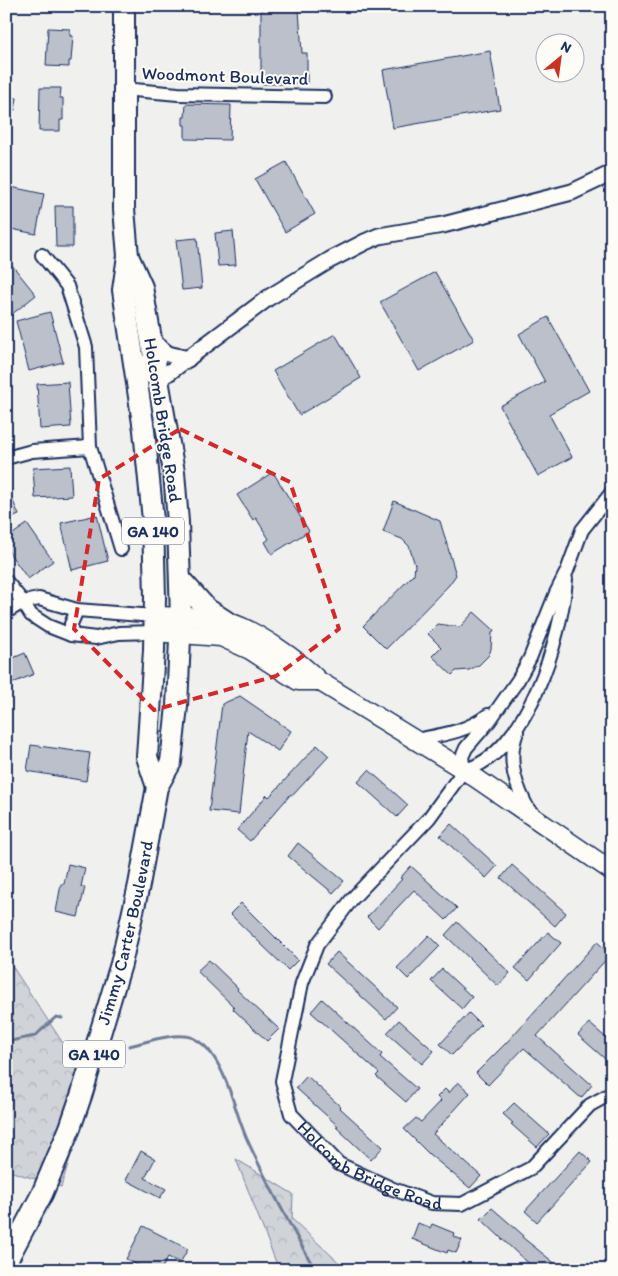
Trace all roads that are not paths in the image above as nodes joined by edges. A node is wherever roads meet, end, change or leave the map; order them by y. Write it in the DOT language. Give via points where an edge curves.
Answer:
graph roads {
  1 [pos="124,6"];
  2 [pos="124,89"];
  3 [pos="325,97"];
  4 [pos="612,173"];
  5 [pos="42,255"];
  6 [pos="128,256"];
  7 [pos="151,340"];
  8 [pos="133,354"];
  9 [pos="188,359"];
  10 [pos="159,378"];
  11 [pos="90,446"];
  12 [pos="6,458"];
  13 [pos="612,492"];
  14 [pos="121,549"];
  15 [pos="567,571"];
  16 [pos="180,579"];
  17 [pos="6,581"];
  18 [pos="23,602"];
  19 [pos="77,610"];
  20 [pos="6,612"];
  21 [pos="227,622"];
  22 [pos="154,624"];
  23 [pos="180,625"];
  24 [pos="71,635"];
  25 [pos="319,681"];
  26 [pos="503,702"];
  27 [pos="525,714"];
  28 [pos="415,740"];
  29 [pos="464,770"];
  30 [pos="157,787"];
  31 [pos="532,817"];
  32 [pos="612,871"];
  33 [pos="612,1093"];
  34 [pos="6,1262"];
  1 -- 2 [label="main road, Holcomb Bridge Road / GA 140"];
  2 -- 3 [label="street, Woodmont Boulevard" via="178,94"];
  2 -- 6 [label="main road, Holcomb Bridge Road / GA 140" via="124,209"];
  4 -- 9 [label="street" via="572,192 443,225 379,236 330,260 268,298"];
  5 -- 11 [label="street" via="67,286 86,347"];
  6 -- 7 [label="main road, Holcomb Bridge Road / GA 140" via="142,287"];
  6 -- 8 [label="main road, Holcomb Bridge Road / GA 140" via="123,290"];
  7 -- 9 [label="street" via="168,354"];
  7 -- 10 [label="main road, Holcomb Bridge Road / GA 140"];
  8 -- 10 [label="street" via="146,372"];
  8 -- 22 [label="main road, Holcomb Bridge Road / GA 140" via="150,480"];
  9 -- 10 [label="street"];
  10 -- 16 [label="main road, Holcomb Bridge Road / GA 140" via="174,472"];
  11 -- 12 [label="street" via="32,451"];
  11 -- 14 [label="street"];
  13 -- 15 [label="street" via="582,530"];
  15 -- 26 [label="street" via="530,658"];
  15 -- 27 [label="street" via="565,597 548,667"];
  16 -- 21 [label="main road" via="206,608"];
  16 -- 23 [label="main road, Holcomb Bridge Road / GA 140"];
  17 -- 18 [label="street"];
  18 -- 19 [label="street" via="39,599"];
  18 -- 20 [label="street"];
  18 -- 24 [label="street" via="30,615"];
  19 -- 22 [label="street"];
  19 -- 24 [label="street" via="71,624"];
  21 -- 23 [label="main road"];
  21 -- 25 [label="main road" via="251,632 306,668"];
  22 -- 23 [label="main road"];
  22 -- 24 [label="street" via="96,638"];
  22 -- 30 [label="main road, Holcomb Bridge Road / GA 140" via="147,757"];
  23 -- 25 [label="main road" via="230,640 298,681"];
  23 -- 30 [label="main road, Jimmy Carter Boulevard / GA 140" via="171,762"];
  25 -- 28 [label="main road"];
  26 -- 28 [label="street" via="479,722 463,730"];
  26 -- 29 [label="street" via="466,748 462,757"];
  27 -- 29 [label="street" via="486,761"];
  27 -- 31 [label="street" via="512,745 512,758 521,796"];
  28 -- 29 [label="main road"];
  29 -- 31 [label="main road"];
  29 -- 33 [label="street, Holcomb Bridge Road" via="429,818 352,899 317,945 302,983 282,1081 291,1114 339,1164 432,1203 462,1204 531,1168 590,1105"];
  30 -- 34 [label="main road, Jimmy Carter Boulevard / GA 140" via="131,924 99,1040 56,1161"];
  31 -- 32 [label="main road"];
}
